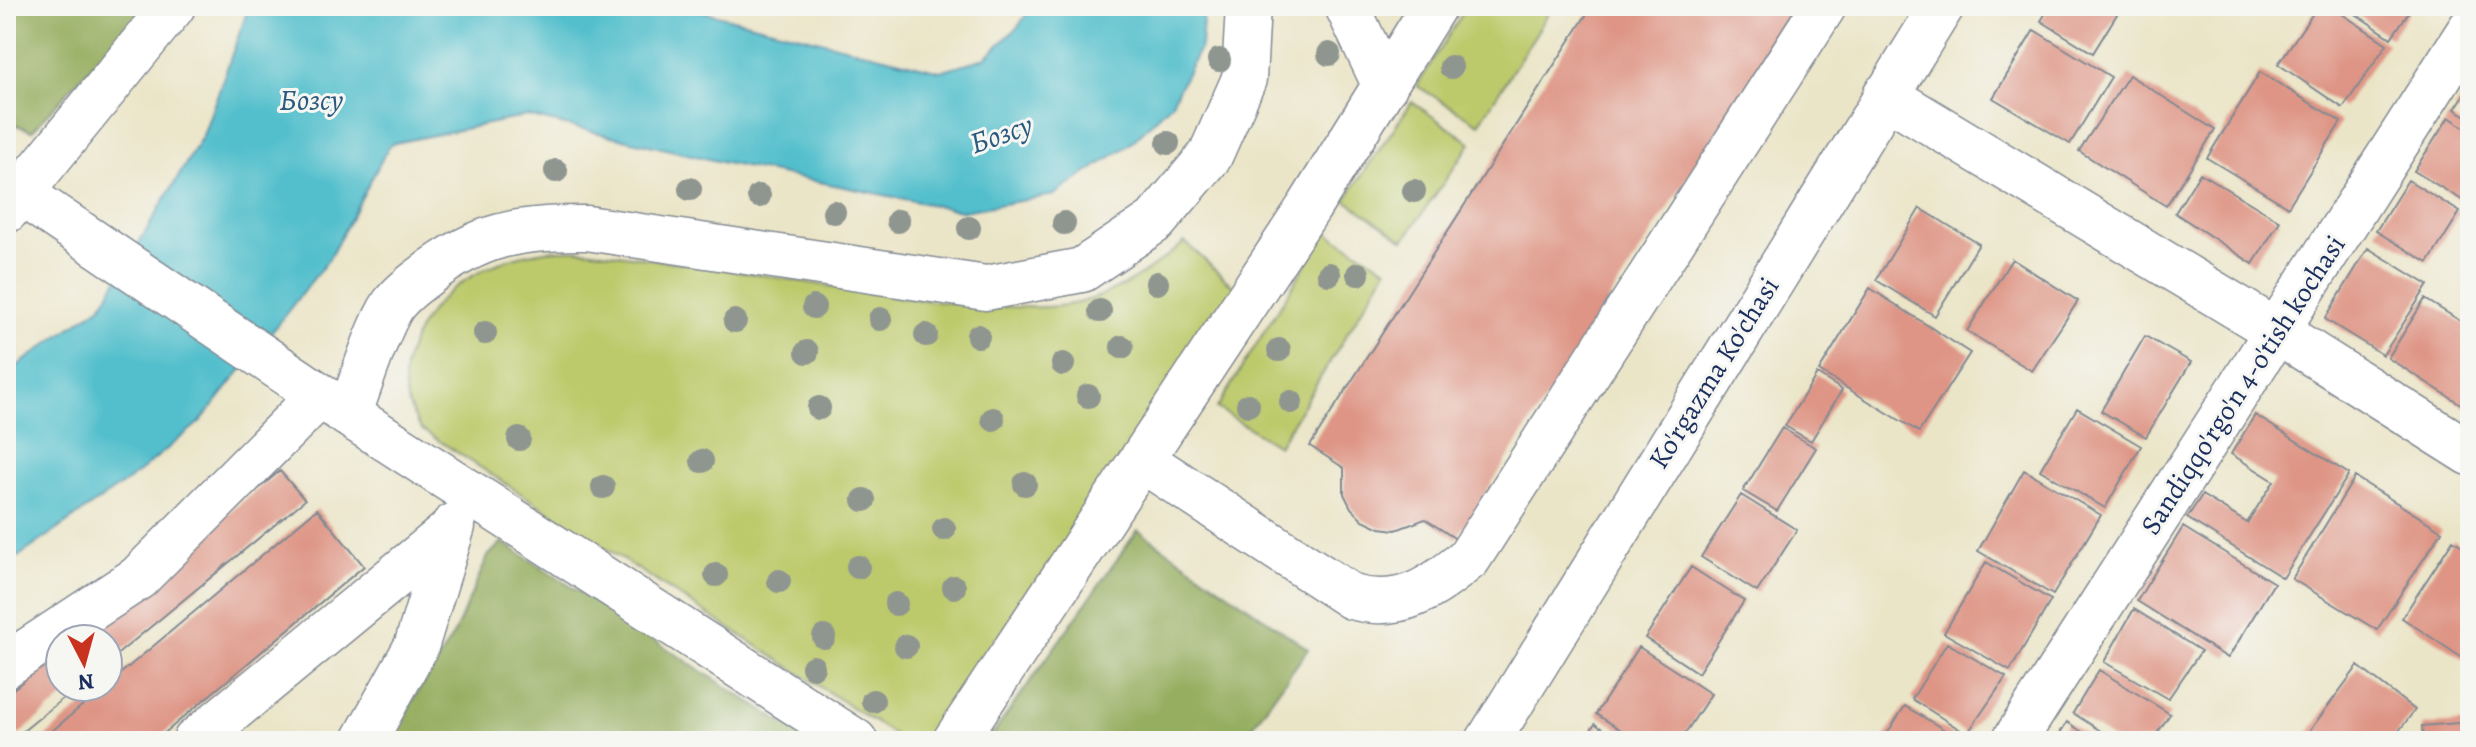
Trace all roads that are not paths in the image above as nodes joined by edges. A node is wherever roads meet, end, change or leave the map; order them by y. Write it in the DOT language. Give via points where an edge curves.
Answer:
graph roads {
  1 [pos="173,6"];
  2 [pos="1248,6"];
  3 [pos="1347,6"];
  4 [pos="1434,6"];
  5 [pos="1824,6"];
  6 [pos="1942,6"];
  7 [pos="2470,29"];
  8 [pos="1385,86"];
  9 [pos="1885,95"];
  10 [pos="14,202"];
  11 [pos="2278,332"];
  12 [pos="325,399"];
  13 [pos="2470,453"];
  14 [pos="1142,460"];
  15 [pos="473,493"];
  16 [pos="450,531"];
  17 [pos="6,665"];
  18 [pos="195,741"];
  19 [pos="364,741"];
  20 [pos="855,741"];
  21 [pos="955,741"];
  22 [pos="1488,741"];
  23 [pos="2014,741"];
  1 -- 10 [label="street"];
  2 -- 12 [label="street" via="1244,79 1210,156 1155,221 1082,270 986,288 587,228 509,234 470,244 412,286"];
  3 -- 8 [label="street"];
  4 -- 8 [label="street"];
  5 -- 14 [label="street" via="1469,558 1426,592 1373,603 1352,597"];
  6 -- 9 [label="street, Ko'rgazma Ko'chasi"];
  7 -- 11 [label="street, Sandiqqo'rgo'n 4-o'tish kochasi"];
  8 -- 14 [label="street"];
  9 -- 11 [label="street"];
  9 -- 22 [label="street, Ko'rgazma Ko'chasi"];
  10 -- 12 [label="street" via="85,237"];
  11 -- 13 [label="street"];
  11 -- 23 [label="street, Sandiqqo'rgo'n 4-o'tish kochasi"];
  12 -- 15 [label="street"];
  12 -- 17 [label="street" via="138,578"];
  14 -- 21 [label="street"];
  15 -- 16 [label="street"];
  15 -- 20 [label="street"];
  16 -- 18 [label="street"];
  16 -- 19 [label="street" via="416,647"];
}
